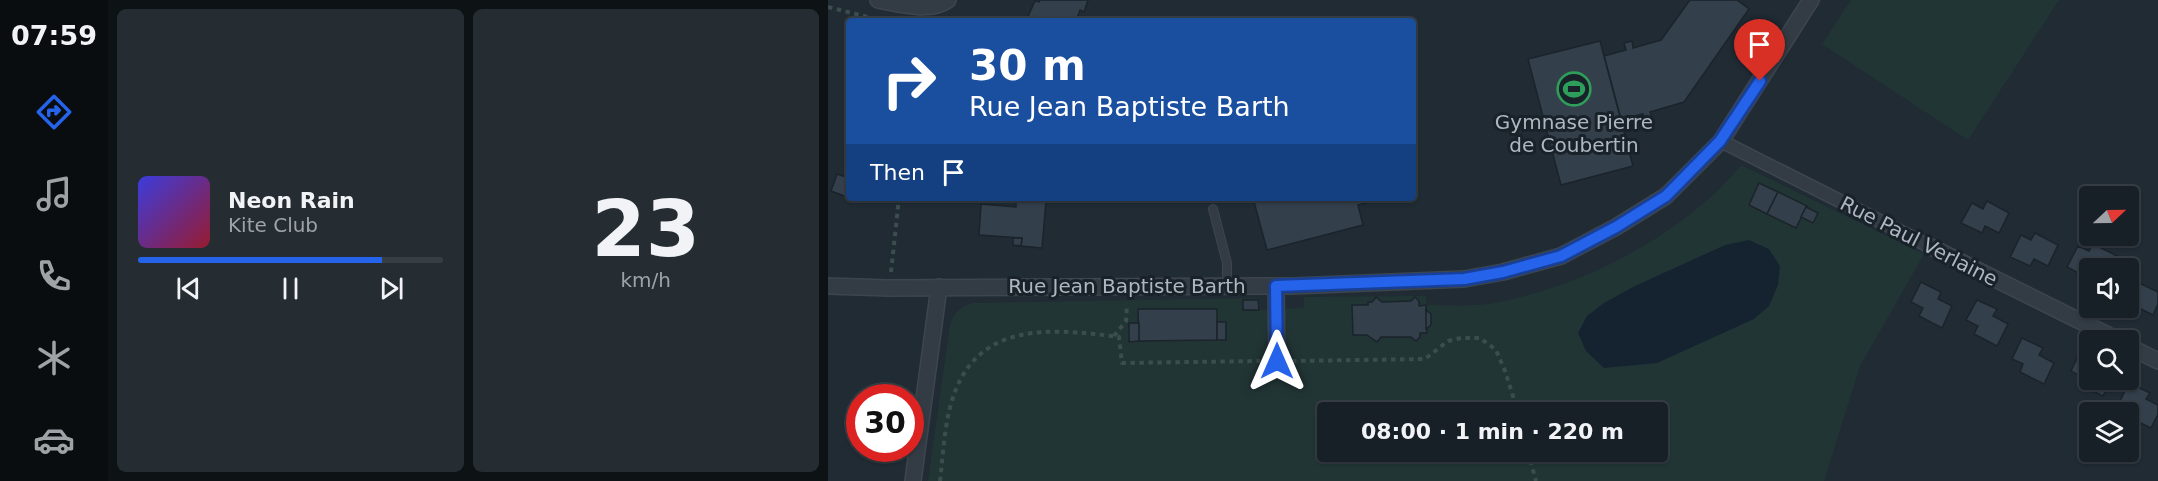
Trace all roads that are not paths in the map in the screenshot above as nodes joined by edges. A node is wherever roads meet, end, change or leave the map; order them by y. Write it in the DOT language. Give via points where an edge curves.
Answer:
graph roads {
  1 [pos="878,0"];
  2 [pos="948,0"];
  3 [pos="1811,0"];
  4 [pos="1720,141"];
  5 [pos="1213,209"];
  6 [pos="1929,246"];
  7 [pos="828,286"];
  8 [pos="1227,286"];
  9 [pos="1276,286"];
  10 [pos="939,287"];
  11 [pos="2098,330"];
  12 [pos="2139,352"];
  13 [pos="1277,361"];
  14 [pos="2158,361"];
  15 [pos="913,481"];
  1 -- 2 [label="street" via="921,7"];
  3 -- 4 [label="street, Rue Jean Baptiste Barth"];
  4 -- 6 [label="street, Rue Paul Verlaine"];
  4 -- 9 [label="street, Rue Jean Baptiste Barth" via="1666,196 1561,256 1464,279"];
  5 -- 8 [label="lane" via="1227,263"];
  6 -- 11 [label="street, Rue Paul Verlaine"];
  7 -- 10 [label="street, Rue Jean Baptiste Barth"];
  8 -- 9 [label="street, Rue Jean Baptiste Barth"];
  8 -- 10 [label="street, Rue Jean Baptiste Barth"];
  9 -- 13 [label="street"];
  10 -- 15 [label="street"];
  12 -- 14 [label="street"];
}
